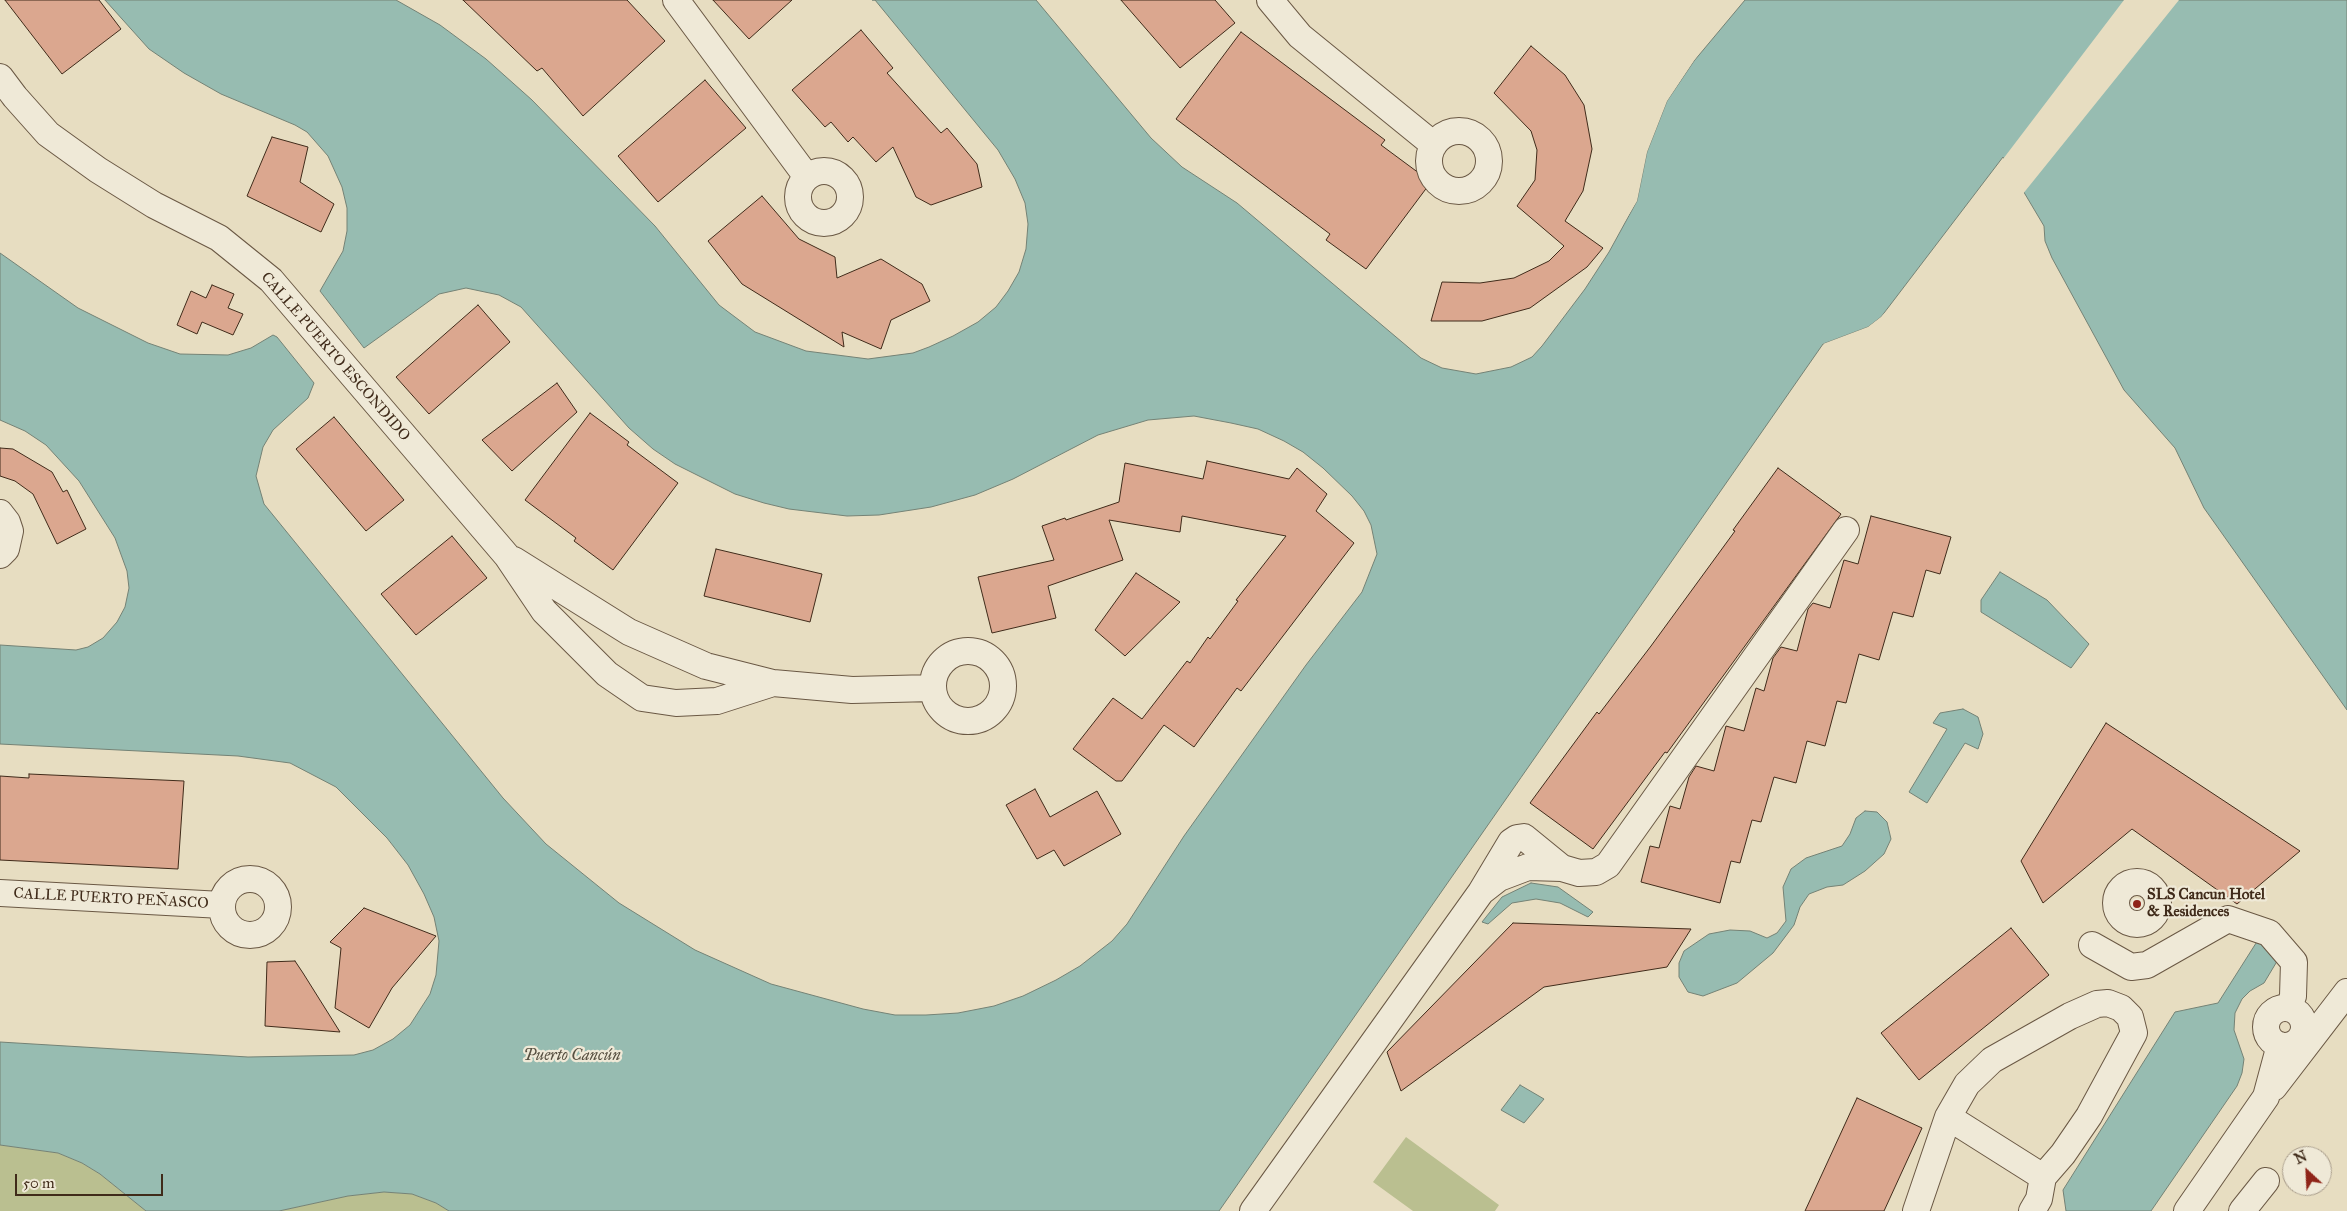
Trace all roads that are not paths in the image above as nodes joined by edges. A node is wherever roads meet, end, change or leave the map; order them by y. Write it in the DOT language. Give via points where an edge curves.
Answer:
graph roads {
  1 [pos="676,0"];
  2 [pos="1270,0"];
  3 [pos="0,77"];
  4 [pos="1434,145"];
  5 [pos="807,177"];
  6 [pos="0,513"];
  7 [pos="1846,530"];
  8 [pos="0,555"];
  9 [pos="507,556"];
  10 [pos="773,683"];
  11 [pos="932,688"];
  12 [pos="0,893"];
  13 [pos="222,905"];
  14 [pos="2148,921"];
  15 [pos="2092,945"];
  16 [pos="2168,953"];
  17 [pos="2347,992"];
  18 [pos="2266,1097"];
  19 [pos="1948,1117"];
  20 [pos="2044,1177"];
  21 [pos="2266,1181"];
  22 [pos="1253,1211"];
  23 [pos="1916,1211"];
  24 [pos="2032,1211"];
  25 [pos="2187,1211"];
  26 [pos="2242,1211"];
  1 -- 5 [label="street"];
  2 -- 4 [label="street" via="1300,36"];
  3 -- 9 [label="street, CALLE PUERTO ESCONDIDO" via="48,134 154,205 219,238 270,280"];
  6 -- 8 [label="street" via="8,522 10,531 9,540"];
  7 -- 22 [label="street" via="1608,865 1596,872 1579,873 1531,856 1481,892"];
  9 -- 10 [label="street, CALLE PUERTO ESCONDIDO" via="629,632 706,666"];
  9 -- 10 [label="street, CALLE PUERTO ESCONDIDO" via="544,611 607,674 642,698 676,703 717,701"];
  10 -- 11 [label="street, CALLE PUERTO ESCONDIDO" via="852,690"];
  12 -- 13 [label="street, CALLE PUERTO PEÑASCO"];
  14 -- 16 [label="street"];
  15 -- 16 [label="street" via="2131,967 2147,965"];
  16 -- 18 [label="street" via="2228,919 2269,933 2294,962 2293,996 2289,1008 2273,1011 2266,1022 2271,1041 2280,1046"];
  17 -- 18 [label="street"];
  18 -- 25 [label="street"];
  19 -- 20 [label="street"];
  19 -- 20 [label="street" via="1967,1084 1992,1060 2097,1004 2108,1003 2121,1008 2130,1017 2134,1033 2089,1116"];
  19 -- 23 [label="street"];
  20 -- 24 [label="street" via="2039,1199"];
  21 -- 26 [label="street"];
}
